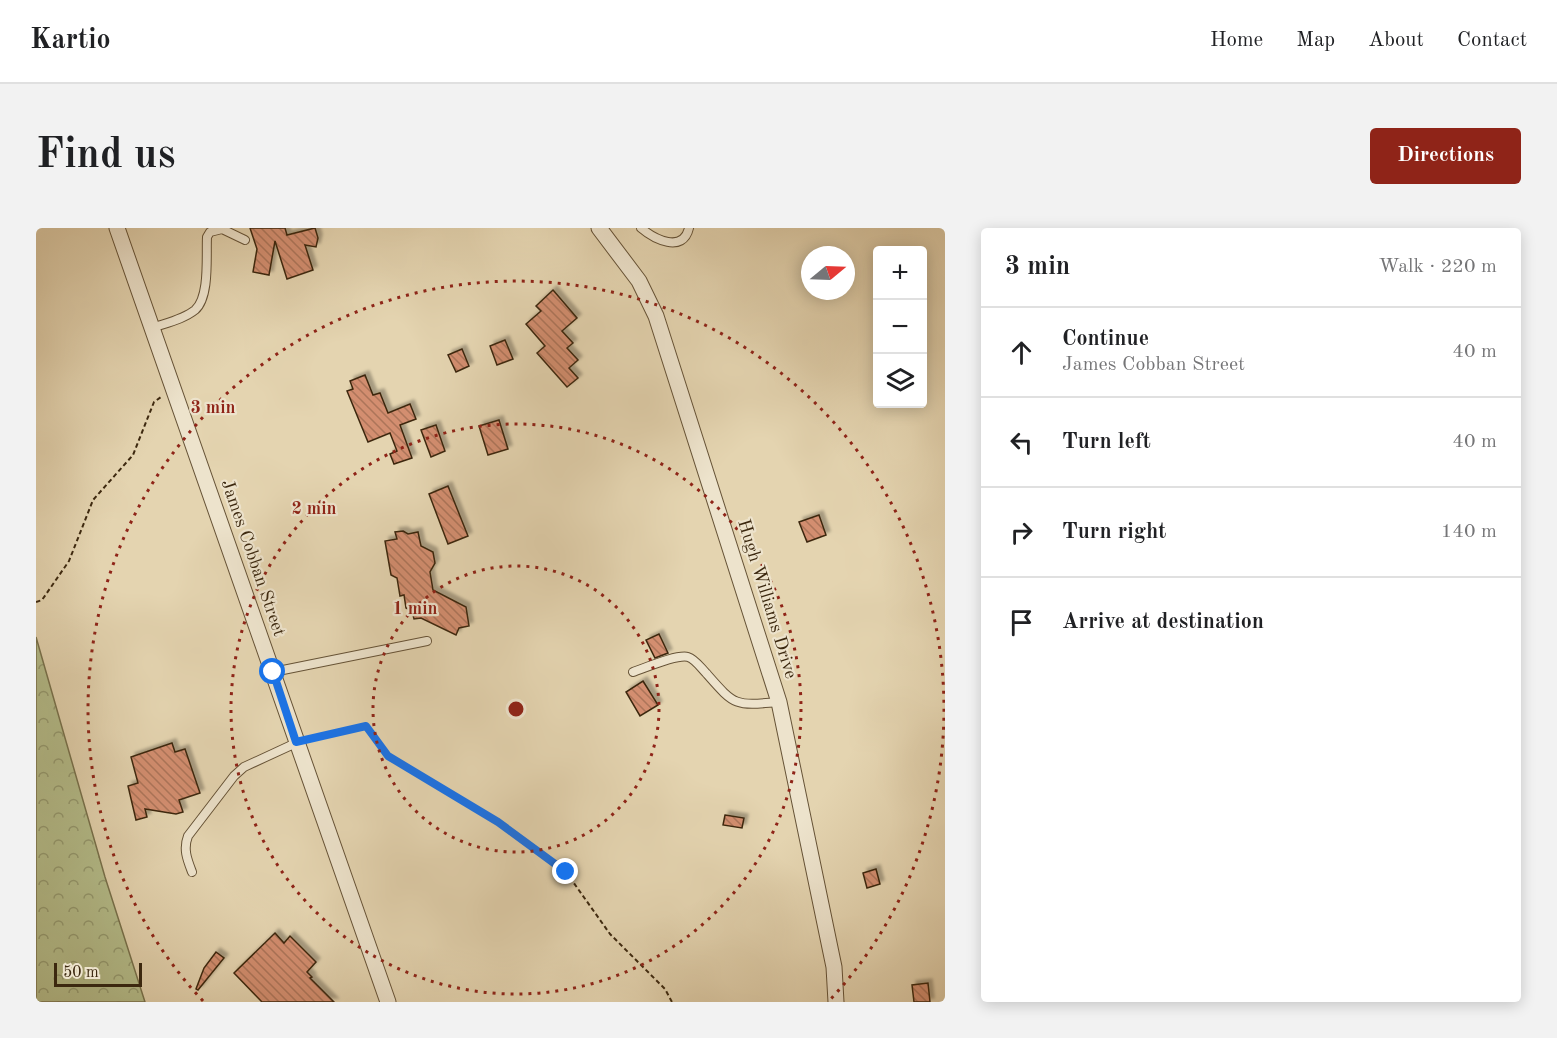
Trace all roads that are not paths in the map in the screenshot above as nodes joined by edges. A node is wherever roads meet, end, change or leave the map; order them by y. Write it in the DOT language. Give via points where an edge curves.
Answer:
graph roads {
  1 [pos="117,228"];
  2 [pos="599,228"];
  3 [pos="641,228"];
  4 [pos="689,228"];
  5 [pos="245,240"];
  6 [pos="152,328"];
  7 [pos="427,641"];
  8 [pos="273,672"];
  9 [pos="633,672"];
  10 [pos="779,702"];
  11 [pos="296,742"];
  12 [pos="192,872"];
  13 [pos="388,1002"];
  14 [pos="836,1002"];
  1 -- 6 [label="street, James Cobban Street"];
  2 -- 10 [label="street, Hugh Williams Drive" via="639,281 656,316"];
  3 -- 4 [label="lane" via="670,243 683,239"];
  5 -- 6 [label="lane" via="222,229 210,232 204,294 197,308"];
  6 -- 8 [label="street, James Cobban Street"];
  7 -- 8 [label="lane"];
  8 -- 11 [label="street, James Cobban Street"];
  9 -- 10 [label="lane" via="688,657 737,703"];
  10 -- 14 [label="street, Hugh Williams Drive" via="834,967"];
  11 -- 12 [label="lane" via="234,776 188,836 185,852"];
  11 -- 13 [label="street, James Cobban Street"];
}
